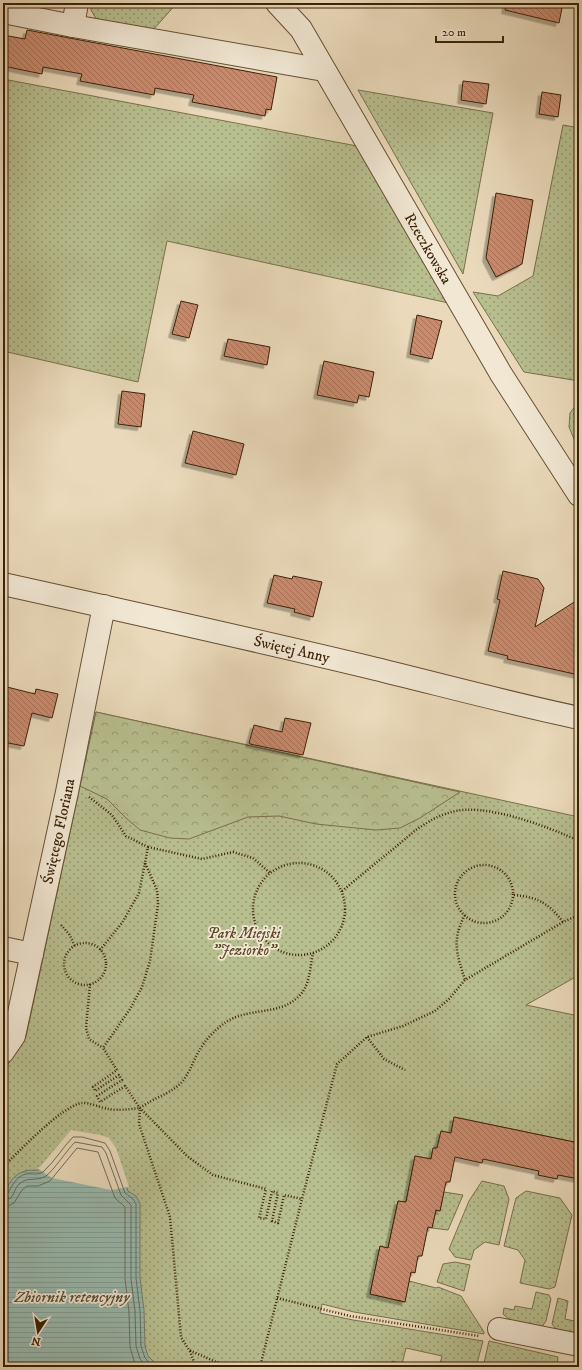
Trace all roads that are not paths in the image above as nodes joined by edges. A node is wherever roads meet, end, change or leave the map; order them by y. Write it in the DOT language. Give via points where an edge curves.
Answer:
graph roads {
  1 [pos="77,3"];
  2 [pos="277,3"];
  3 [pos="3,12"];
  4 [pos="73,26"];
  5 [pos="324,70"];
  6 [pos="579,495"];
  7 [pos="3,584"];
  8 [pos="104,606"];
  9 [pos="579,718"];
  10 [pos="3,948"];
  11 [pos="32,954"];
  12 [pos="3,1052"];
  13 [pos="490,1333"];
  14 [pos="579,1345"];
  1 -- 4 [label="street"];
  2 -- 5 [label="street, Rzeczkowska" via="301,29"];
  3 -- 4 [label="street"];
  4 -- 5 [label="street"];
  5 -- 6 [label="street, Rzeczkowska" via="501,374"];
  7 -- 8 [label="street, Świętej Anny"];
  8 -- 9 [label="street, Świętej Anny"];
  8 -- 11 [label="street, Świętego Floriana"];
  10 -- 11 [label="street"];
  11 -- 12 [label="street, Świętego Floriana" via="14,1036"];
  13 -- 14 [label="street"];
}
